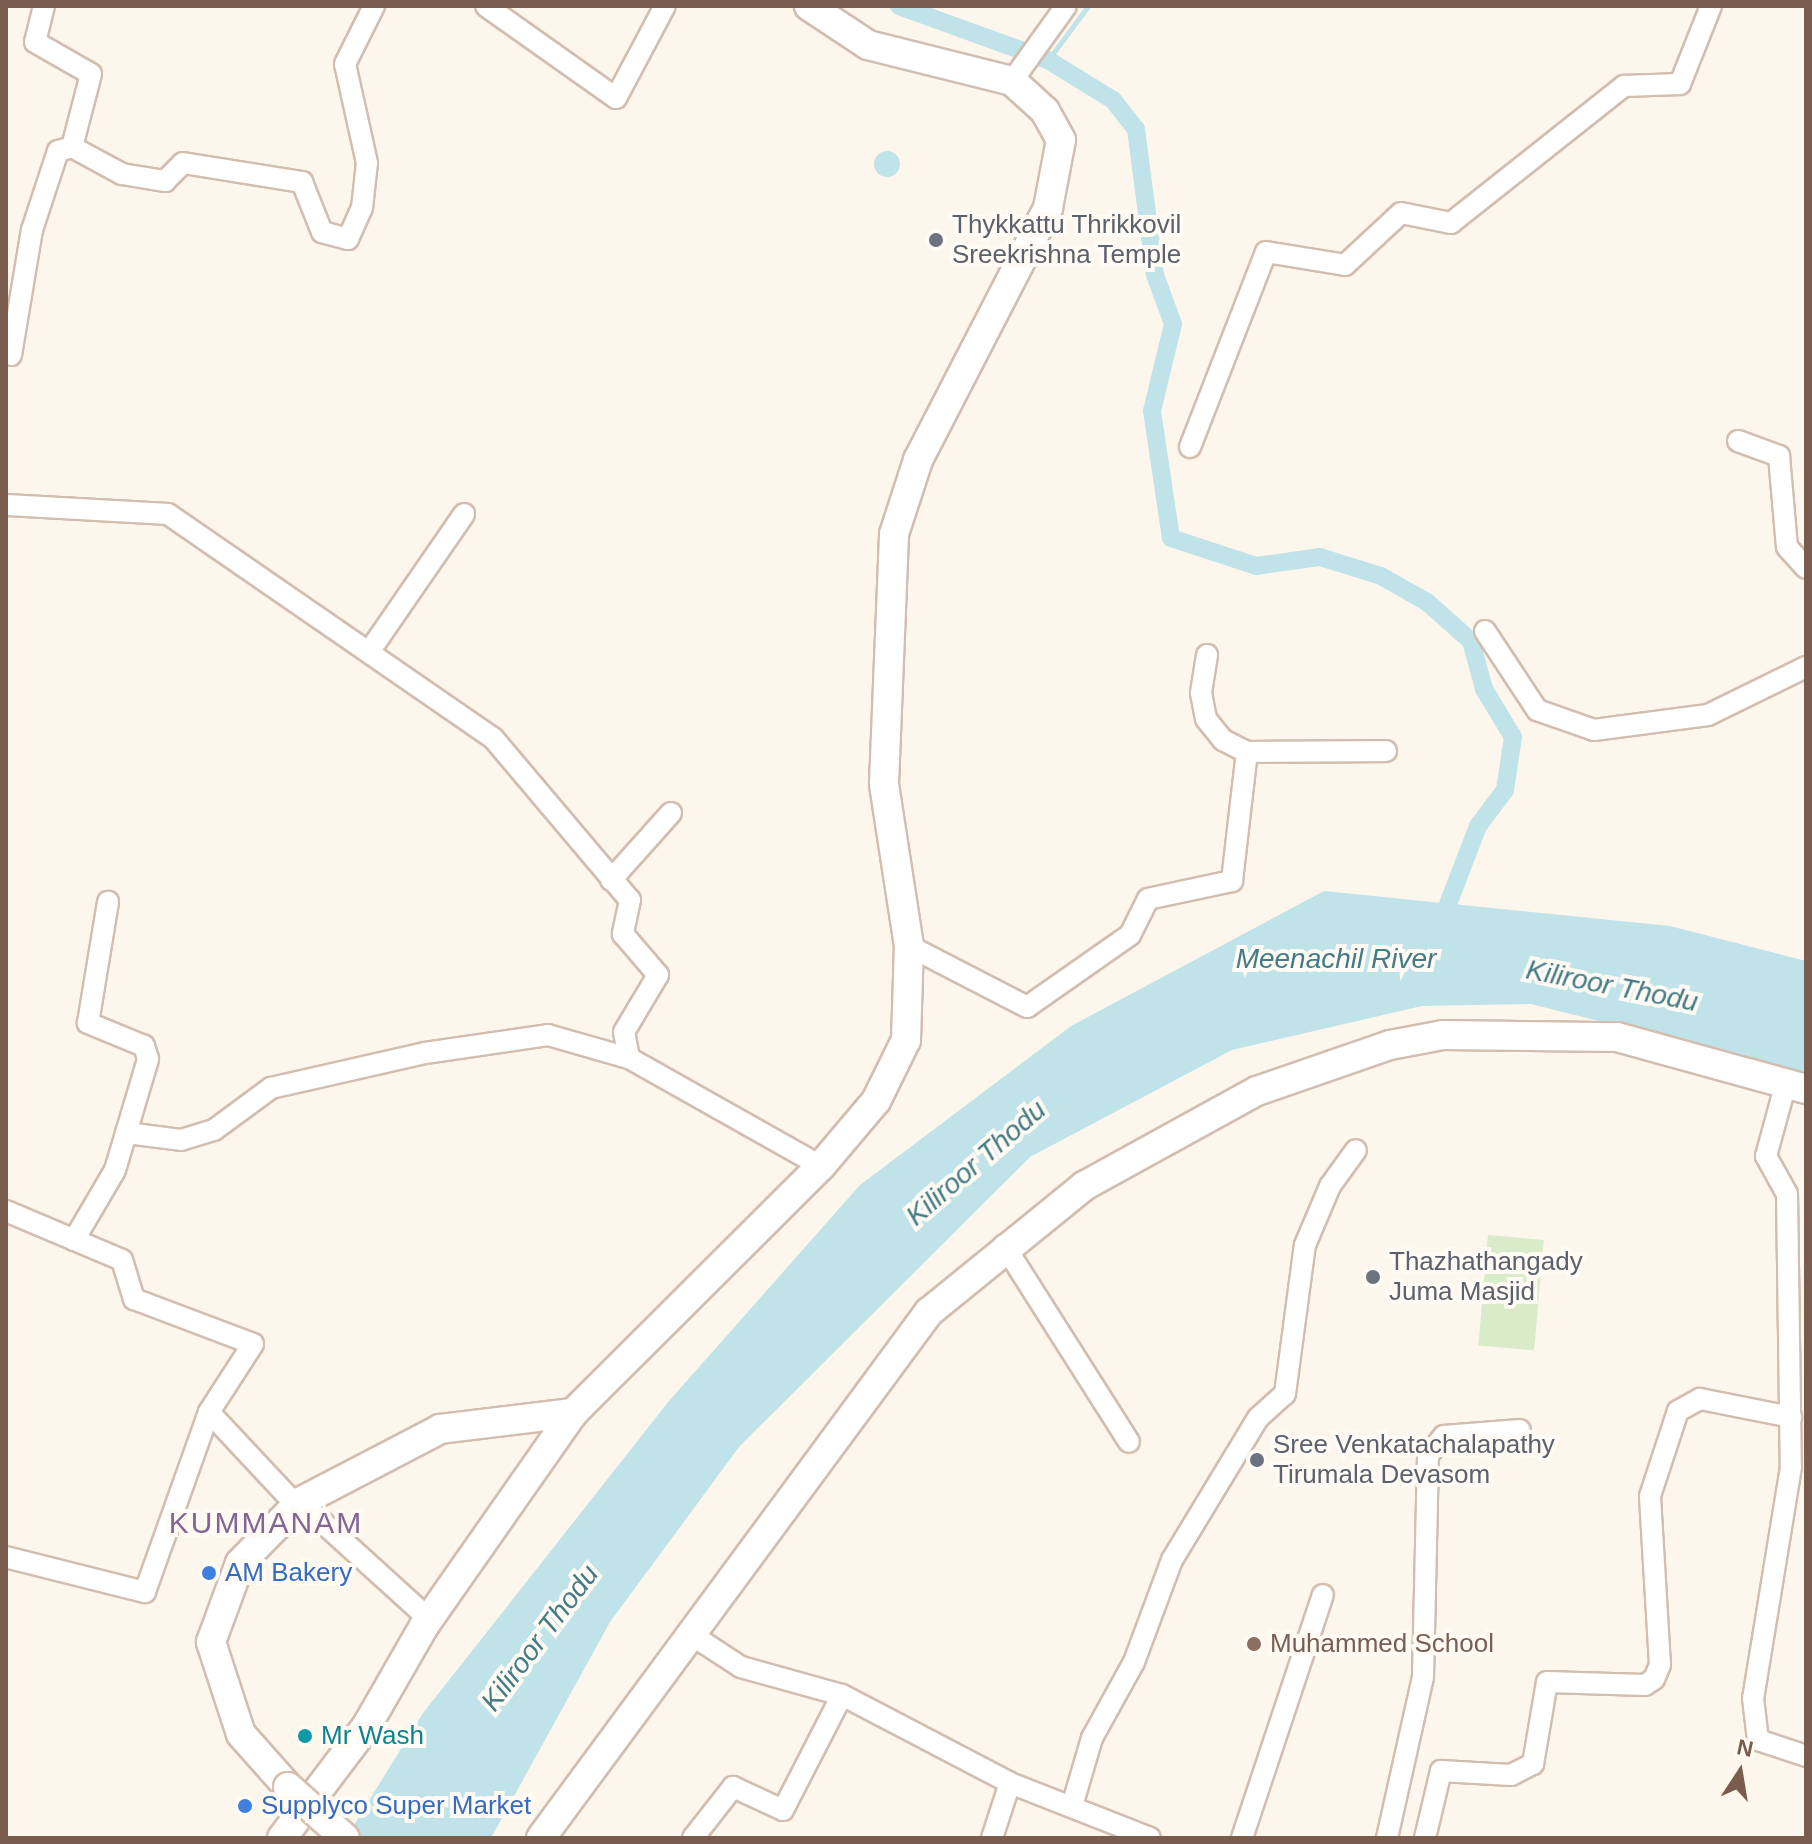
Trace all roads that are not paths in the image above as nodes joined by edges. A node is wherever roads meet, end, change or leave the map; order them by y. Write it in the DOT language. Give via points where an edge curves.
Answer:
graph roads {
  1 [pos="44,6"];
  2 [pos="374,6"];
  3 [pos="486,6"];
  4 [pos="665,6"];
  5 [pos="809,6"];
  6 [pos="1066,6"];
  7 [pos="1711,6"];
  8 [pos="1018,74"];
  9 [pos="72,147"];
  10 [pos="11,355"];
  11 [pos="1738,441"];
  12 [pos="1190,447"];
  13 [pos="6,505"];
  14 [pos="464,514"];
  15 [pos="1806,568"];
  16 [pos="1485,631"];
  17 [pos="371,649"];
  18 [pos="1207,655"];
  19 [pos="1806,667"];
  20 [pos="1386,751"];
  21 [pos="1247,752"];
  22 [pos="671,813"];
  23 [pos="611,880"];
  24 [pos="108,902"];
  25 [pos="909,946"];
  26 [pos="629,1058"];
  27 [pos="1796,1086"];
  28 [pos="127,1133"];
  29 [pos="1356,1150"];
  30 [pos="821,1166"];
  31 [pos="6,1211"];
  32 [pos="74,1240"];
  33 [pos="1004,1245"];
  34 [pos="209,1412"];
  35 [pos="573,1413"];
  36 [pos="1791,1417"];
  37 [pos="1520,1430"];
  38 [pos="1129,1442"];
  39 [pos="298,1503"];
  40 [pos="6,1557"];
  41 [pos="1323,1595"];
  42 [pos="429,1619"];
  43 [pos="695,1637"];
  44 [pos="842,1695"];
  45 [pos="1806,1756"];
  46 [pos="1010,1783"];
  47 [pos="1072,1806"];
  48 [pos="282,1838"];
  49 [pos="345,1838"];
  50 [pos="541,1838"];
  51 [pos="693,1838"];
  52 [pos="992,1838"];
  53 [pos="1150,1838"];
  54 [pos="1242,1838"];
  55 [pos="1387,1838"];
  56 [pos="1425,1838"];
  1 -- 9 [label="street" via="35,42 91,74"];
  2 -- 9 [label="street" via="345,64 367,163 362,208 348,239 322,232 302,182 183,163 165,181 122,174"];
  3 -- 4 [label="street" via="616,98"];
  5 -- 8 [label="main road" via="868,45"];
  6 -- 8 [label="street"];
  7 -- 12 [label="street" via="1680,84 1624,86 1451,223 1401,213 1345,265 1266,252"];
  8 -- 25 [label="main road" via="1056,125 1057,180 975,358 918,460 894,534 884,784"];
  9 -- 10 [label="street" via="50,165"];
  11 -- 15 [label="street" via="1779,456 1787,547"];
  13 -- 17 [label="street" via="168,514"];
  14 -- 17 [label="street"];
  16 -- 19 [label="street" via="1537,710 1594,730 1708,715"];
  17 -- 23 [label="street" via="493,738"];
  18 -- 21 [label="street" via="1201,693 1206,719 1223,740"];
  20 -- 21 [label="street"];
  21 -- 25 [label="street" via="1232,881 1148,899 1130,935 1027,1007"];
  22 -- 23 [label="street"];
  23 -- 26 [label="street" via="630,900 623,934 658,975 624,1032"];
  24 -- 28 [label="street" via="88,1023 144,1046 145,1074"];
  25 -- 30 [label="main road" via="906,1040 895,1071"];
  26 -- 28 [label="street" via="548,1035 471,1046 271,1088 214,1130 181,1140"];
  26 -- 30 [label="street"];
  27 -- 33 [label="main road" via="1592,1035 1484,1033 1390,1045 1257,1091 1084,1186"];
  27 -- 36 [label="street" via="1766,1156 1787,1194"];
  28 -- 32 [label="street"];
  29 -- 47 [label="street" via="1330,1186 1305,1245 1285,1394 1258,1418 1172,1560 1134,1662 1092,1738"];
  30 -- 35 [label="main road"];
  31 -- 32 [label="street"];
  32 -- 34 [label="street" via="122,1260 134,1299 253,1344"];
  33 -- 38 [label="street"];
  33 -- 43 [label="main road" via="929,1312"];
  34 -- 39 [label="street"];
  34 -- 40 [label="street" via="145,1592"];
  35 -- 39 [label="main road" via="440,1429"];
  35 -- 42 [label="main road"];
  36 -- 45 [label="street" via="1791,1467 1753,1698 1758,1740"];
  36 -- 56 [label="street" via="1700,1399 1678,1411 1650,1504 1660,1665 1654,1679 1645,1685 1547,1682 1533,1764 1511,1775 1441,1771"];
  37 -- 55 [label="street" via="1444,1436 1428,1455 1423,1677"];
  39 -- 42 [label="street"];
  39 -- 49 [label="main road, bridge" via="240,1563 211,1642 224,1699 241,1734 288,1787"];
  41 -- 54 [label="street"];
  42 -- 48 [label="main road" via="366,1727"];
  43 -- 44 [label="street" via="741,1667"];
  43 -- 50 [label="main road"];
  44 -- 46 [label="street"];
  44 -- 51 [label="street" via="783,1810 733,1787"];
  46 -- 47 [label="street"];
  46 -- 52 [label="street"];
  47 -- 53 [label="street"];
}
